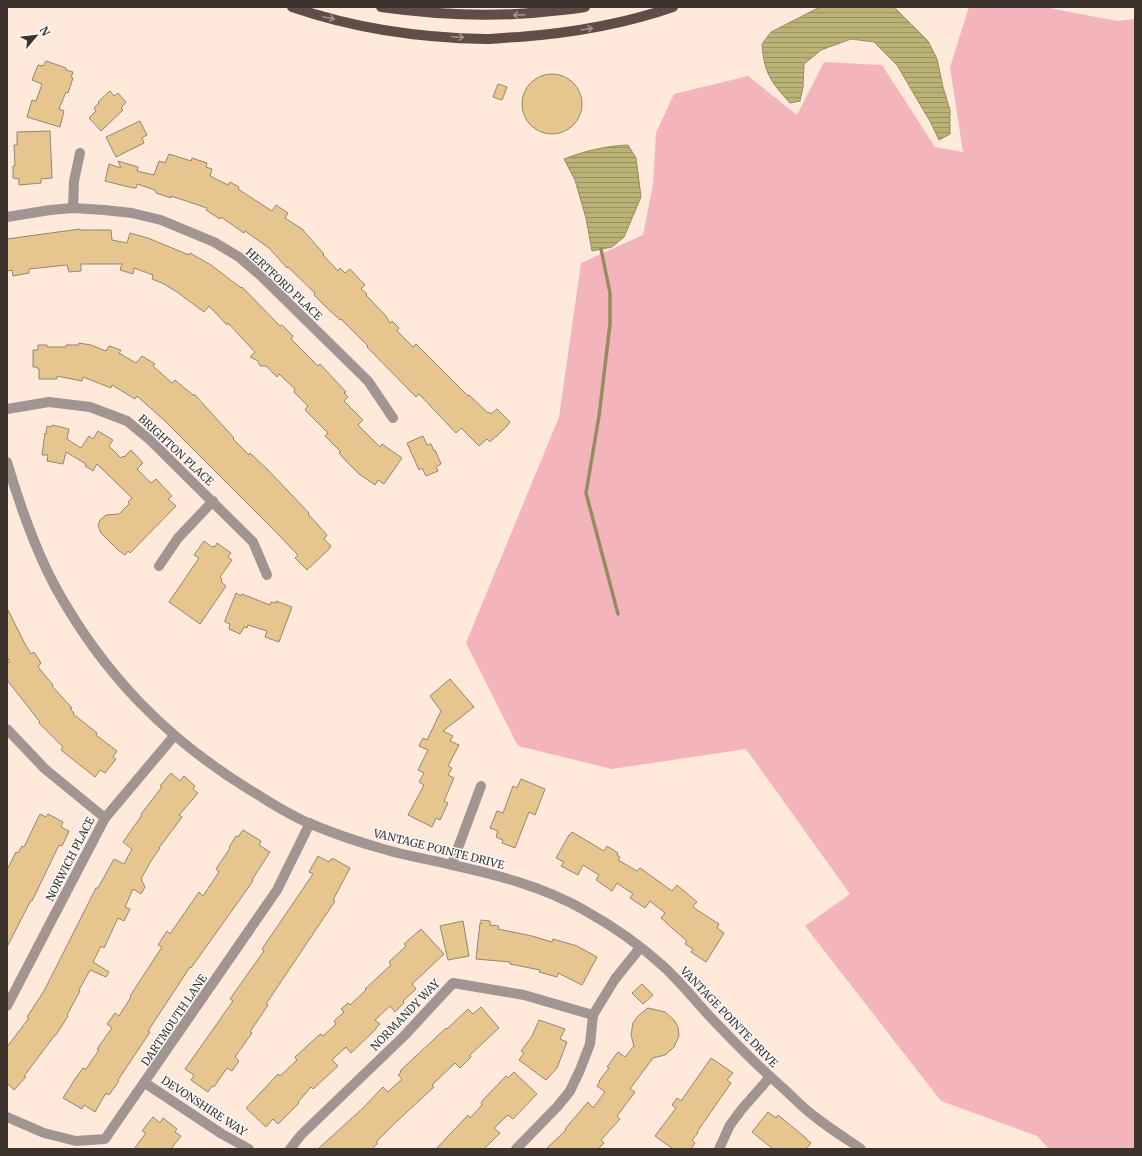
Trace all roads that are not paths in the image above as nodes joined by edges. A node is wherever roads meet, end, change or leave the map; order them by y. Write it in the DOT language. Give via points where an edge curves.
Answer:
graph roads {
  1 [pos="292,7"];
  2 [pos="381,7"];
  3 [pos="585,7"];
  4 [pos="674,7"];
  5 [pos="80,153"];
  6 [pos="73,208"];
  7 [pos="7,217"];
  8 [pos="7,409"];
  9 [pos="393,418"];
  10 [pos="7,462"];
  11 [pos="213,501"];
  12 [pos="159,566"];
  13 [pos="267,575"];
  14 [pos="7,729"];
  15 [pos="174,736"];
  16 [pos="481,786"];
  17 [pos="105,818"];
  18 [pos="310,823"];
  19 [pos="452,864"];
  20 [pos="640,948"];
  21 [pos="7,1006"];
  22 [pos="593,1015"];
  23 [pos="770,1077"];
  24 [pos="145,1083"];
  25 [pos="7,1117"];
  26 [pos="249,1149"];
  27 [pos="290,1149"];
  28 [pos="516,1149"];
  29 [pos="719,1149"];
  30 [pos="861,1149"];
  1 -- 4 [label="main road, one-way" via="370,27 428,36 487,39 591,28"];
  3 -- 2 [label="main road, one-way" via="527,14 480,16 424,13"];
  5 -- 6 [label="street" via="74,180"];
  6 -- 7 [label="street, HERTFORD PLACE"];
  6 -- 9 [label="street, HERTFORD PLACE" via="132,213 161,220 214,242 239,257 368,381"];
  8 -- 11 [label="street, BRIGHTON PLACE" via="49,402 90,407 127,421"];
  10 -- 15 [label="street, VANTAGE POINTE DRIVE" via="36,547 60,596 108,666 139,702"];
  11 -- 12 [label="street" via="178,538"];
  11 -- 13 [label="street, BRIGHTON PLACE" via="252,542"];
  14 -- 17 [label="street" via="44,769"];
  15 -- 17 [label="street, NORWICH PLACE"];
  15 -- 18 [label="street, VANTAGE POINTE DRIVE" via="225,775"];
  16 -- 19 [label="street"];
  17 -- 21 [label="street, NORWICH PLACE"];
  18 -- 19 [label="street, VANTAGE POINTE DRIVE" via="388,851"];
  18 -- 24 [label="street, DARTMOUTH LANE" via="277,890"];
  19 -- 20 [label="street, VANTAGE POINTE DRIVE" via="552,894 582,908"];
  20 -- 22 [label="street" via="615,979"];
  20 -- 23 [label="street, VANTAGE POINTE DRIVE" via="663,966"];
  22 -- 27 [label="street, NORMANDY WAY" via="524,995 453,983 404,1036 305,1130"];
  22 -- 28 [label="street" via="590,1044 570,1091"];
  23 -- 29 [label="street" via="730,1125"];
  23 -- 30 [label="street, VANTAGE POINTE DRIVE" via="812,1115"];
  24 -- 25 [label="street, DARTMOUTH LANE" via="105,1139 76,1141 44,1133"];
  24 -- 26 [label="street, DEVONSHIRE WAY"];
}
